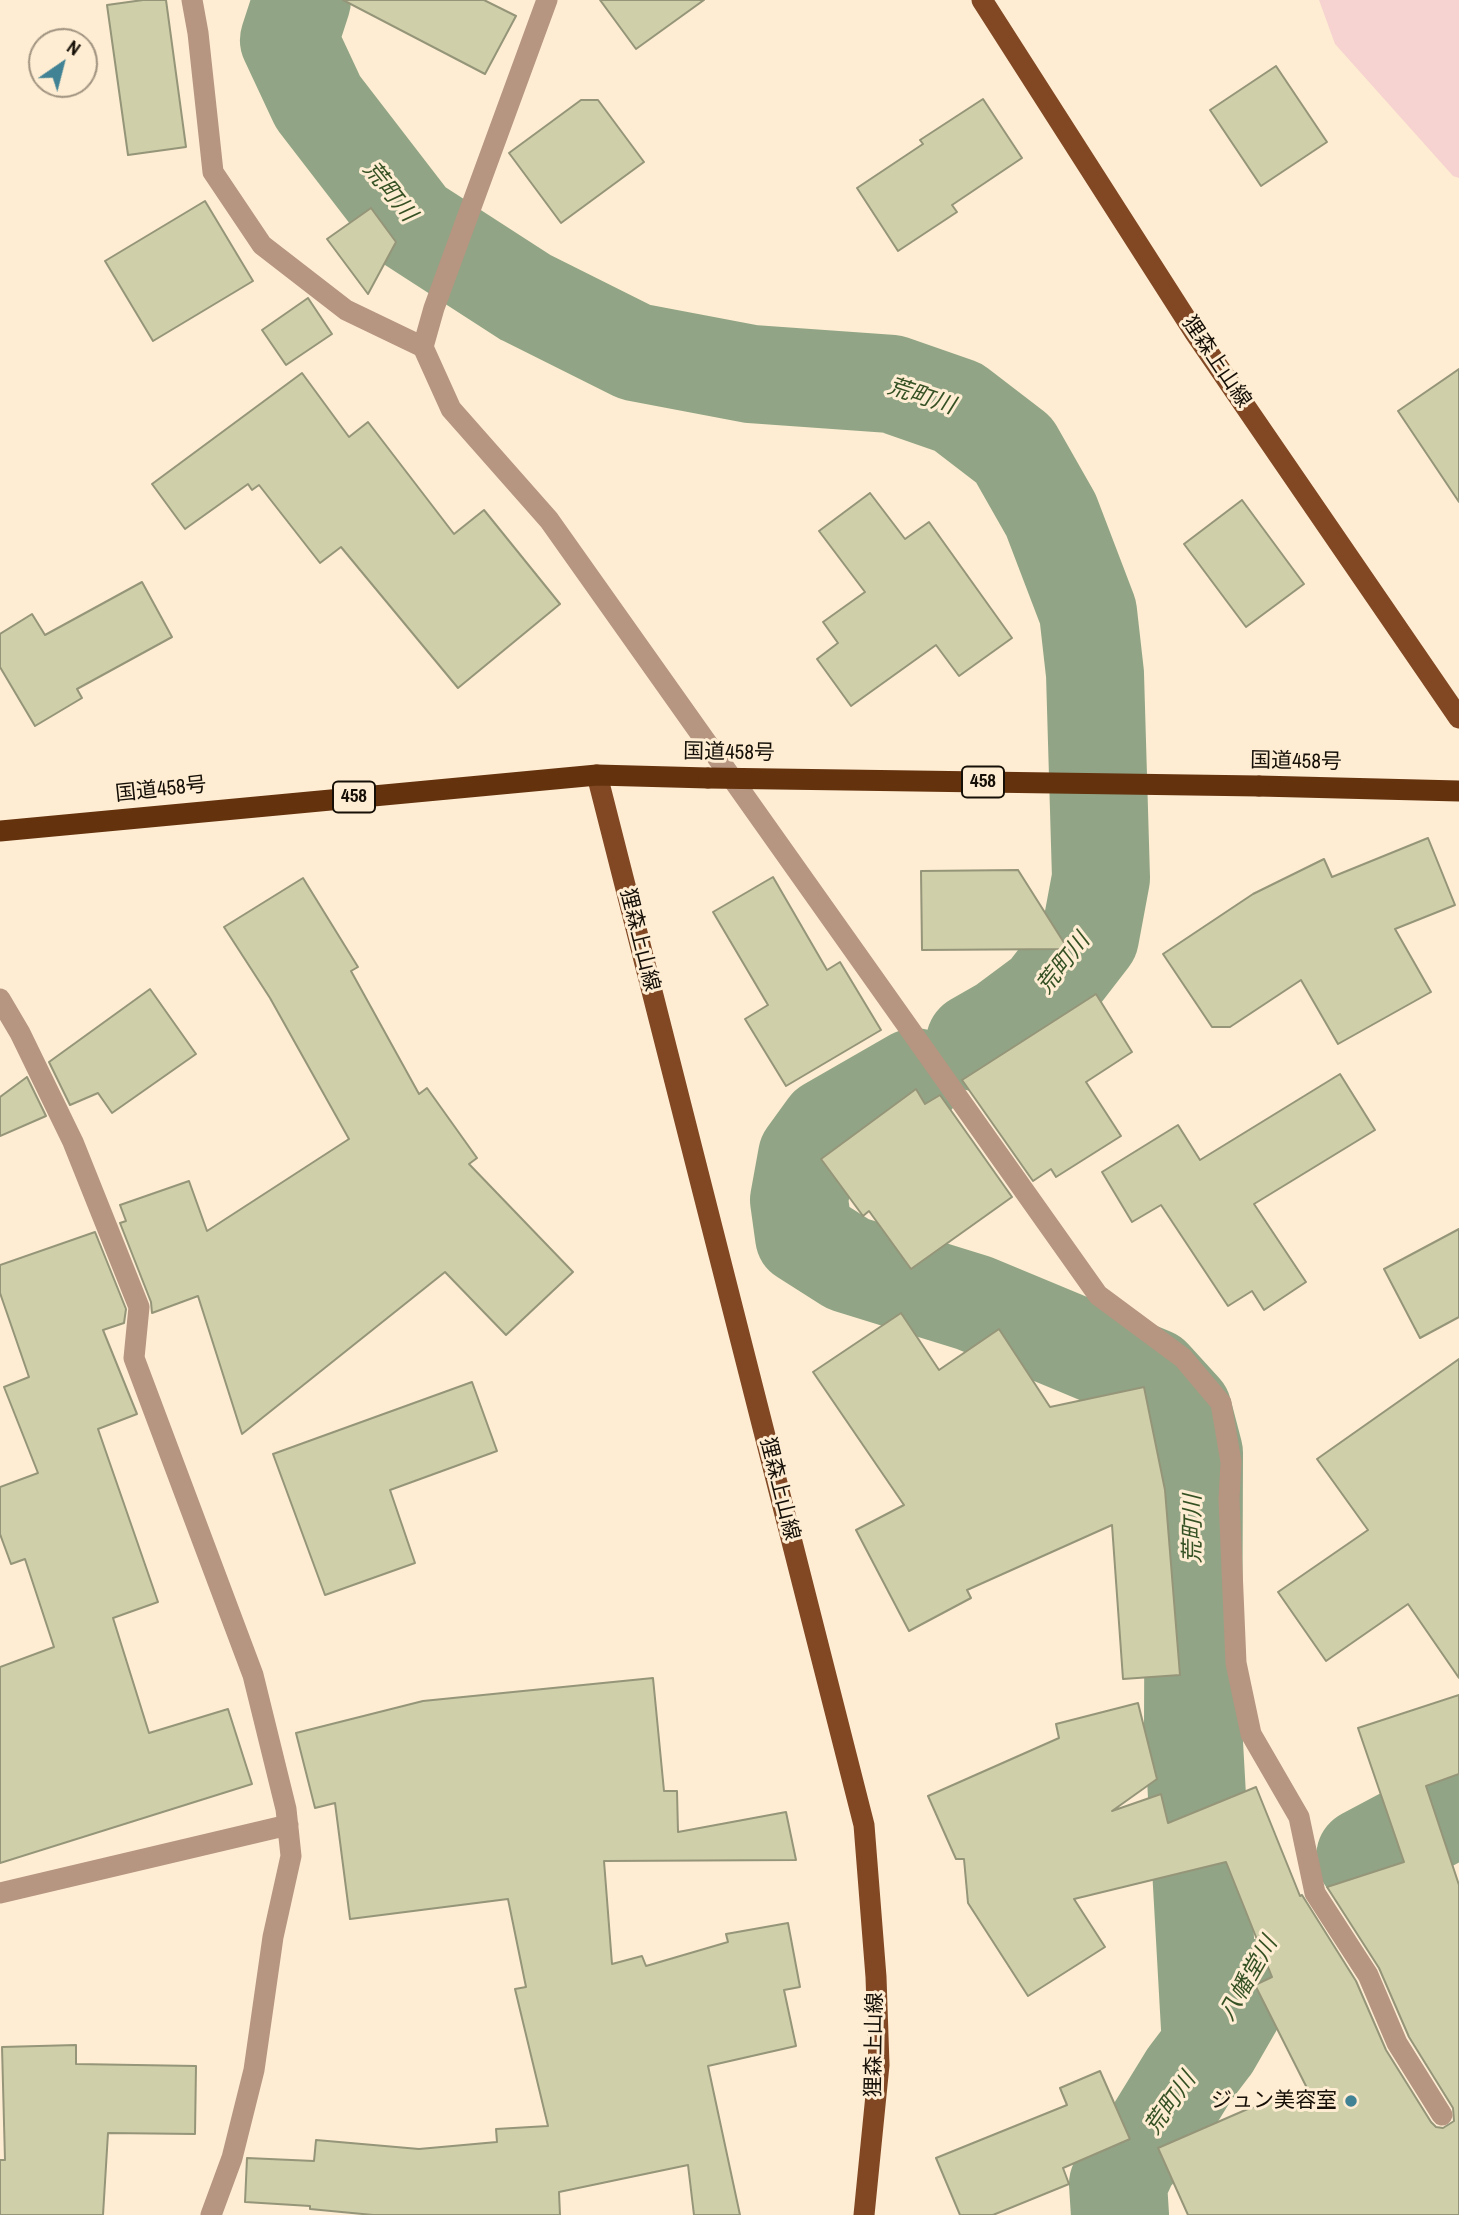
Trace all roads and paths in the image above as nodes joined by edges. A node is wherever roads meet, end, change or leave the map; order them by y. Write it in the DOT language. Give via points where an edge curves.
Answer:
graph roads {
  1 [pos="192,0"];
  2 [pos="547,0"];
  3 [pos="982,0"];
  4 [pos="423,347"];
  5 [pos="1459,718"];
  6 [pos="597,775"];
  7 [pos="1459,791"];
  8 [pos="0,831"];
  9 [pos="0,999"];
  10 [pos="288,1825"];
  11 [pos="0,1893"];
  12 [pos="1442,2115"];
  13 [pos="211,2215"];
  14 [pos="864,2215"];
  1 -- 4 [label="lane" via="213,172 220,183 262,245 345,310"];
  2 -- 4 [label="lane"];
  3 -- 5 [label="main road, 狸森上山線" via="1195,333"];
  4 -- 12 [label="lane" via="452,409 549,520 1098,1295 1183,1358 1221,1403 1231,1462 1236,1663 1251,1734 1299,1817 1315,1893 1367,1975 1397,2043"];
  6 -- 7 [label="highway, 国道458号 / 458, bridge"];
  6 -- 8 [label="highway, 国道458号 / 458"];
  6 -- 14 [label="main road, 狸森上山線" via="864,1825 879,2066"];
  9 -- 10 [label="lane" via="73,1142 139,1307 134,1358 253,1675"];
  10 -- 11 [label="lane"];
  10 -- 13 [label="lane" via="291,1856 273,1937 254,2070 232,2158"];
}
